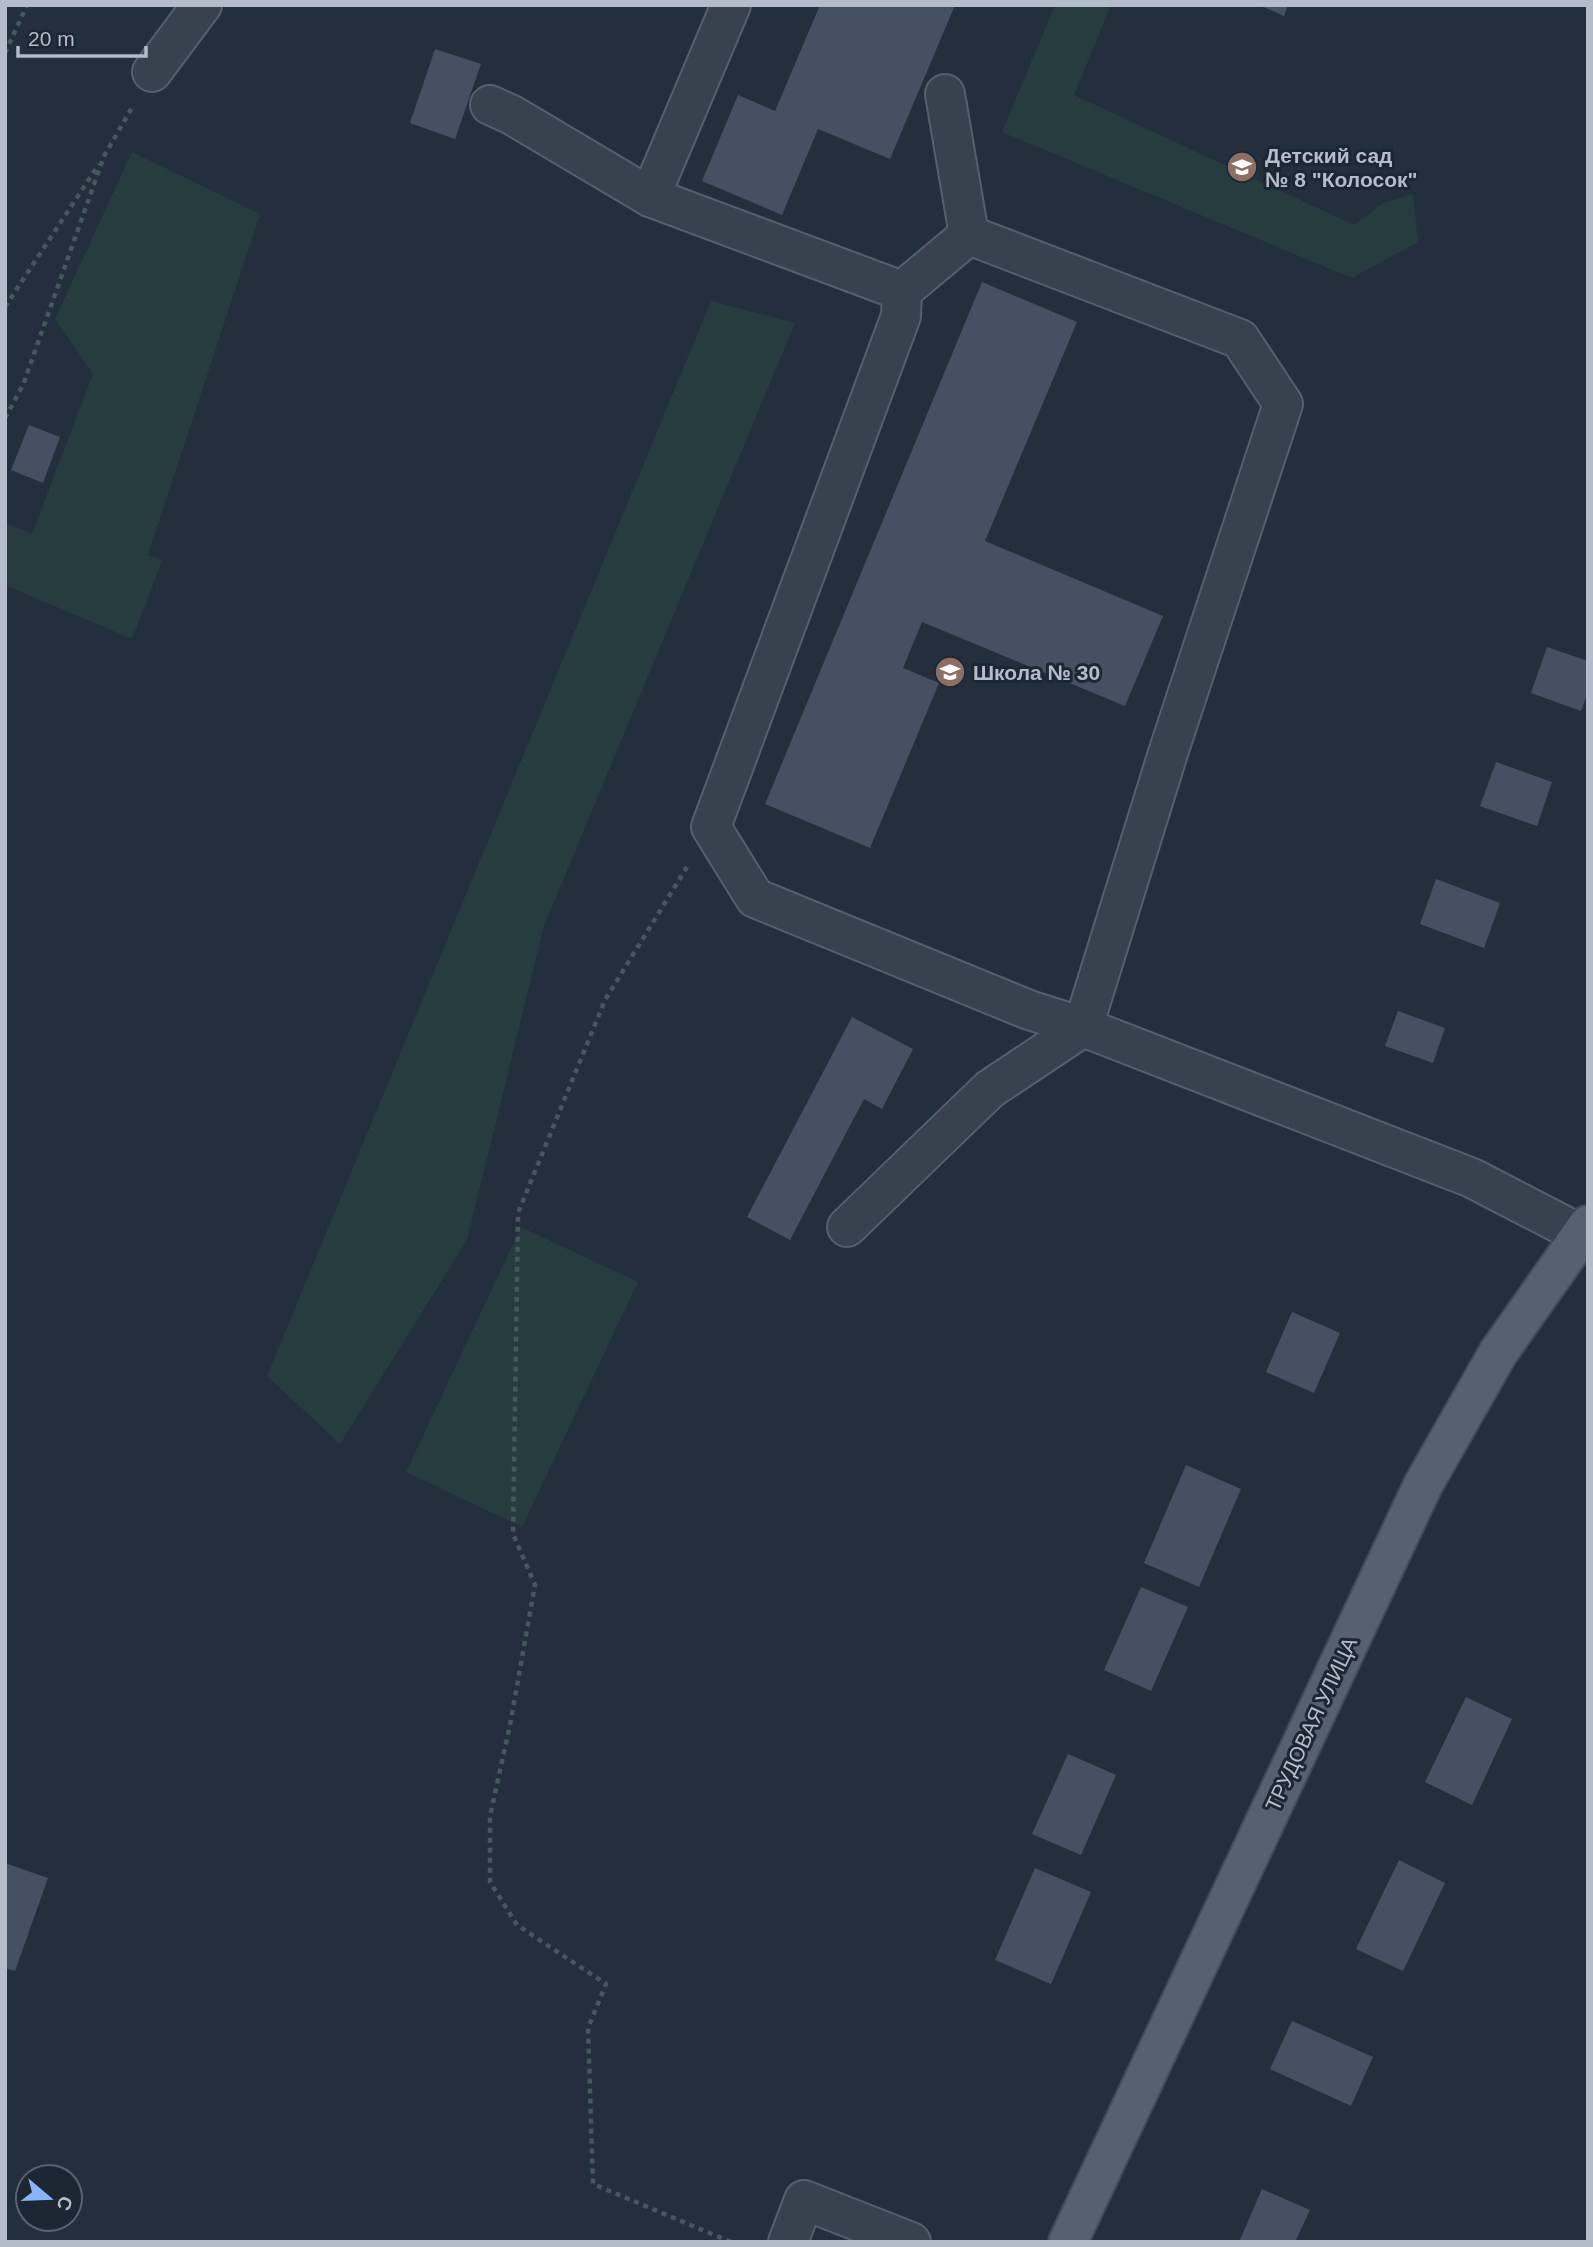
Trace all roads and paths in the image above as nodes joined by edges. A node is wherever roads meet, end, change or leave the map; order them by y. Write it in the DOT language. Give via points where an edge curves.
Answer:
graph roads {
  1 [pos="27,5"];
  2 [pos="202,5"];
  3 [pos="731,5"];
  4 [pos="5,53"];
  5 [pos="152,72"];
  6 [pos="945,94"];
  7 [pos="490,105"];
  8 [pos="104,156"];
  9 [pos="650,197"];
  10 [pos="969,235"];
  11 [pos="902,291"];
  12 [pos="5,307"];
  13 [pos="5,418"];
  14 [pos="711,827"];
  15 [pos="1083,1027"];
  16 [pos="848,1227"];
  17 [pos="1584,1230"];
  18 [pos="731,2242"];
  19 [pos="788,2242"];
  20 [pos="911,2242"];
  21 [pos="1068,2242"];
  1 -- 4 [label="path"];
  2 -- 5 [label="street"];
  3 -- 9 [label="street"];
  5 -- 8 [label="path"];
  6 -- 10 [label="street"];
  7 -- 9 [label="street"];
  8 -- 12 [label="path"];
  8 -- 13 [label="path" via="23,385"];
  9 -- 11 [label="street"];
  10 -- 11 [label="street"];
  10 -- 15 [label="street" via="1240,339 1283,404"];
  11 -- 14 [label="street" via="901,316"];
  14 -- 15 [label="street" via="755,898 1029,1010"];
  14 -- 18 [label="path" via="605,1000 518,1213 513,1534 535,1585 490,1816 490,1882 517,1925 606,1984 588,2028 593,2184"];
  15 -- 16 [label="street" via="990,1088"];
  15 -- 17 [label="street" via="1472,1178"];
  17 -- 21 [label="main road, ТРУДОВАЯ УЛИЦА" via="1498,1353 1423,1485"];
  19 -- 20 [label="street" via="804,2200"];
}
